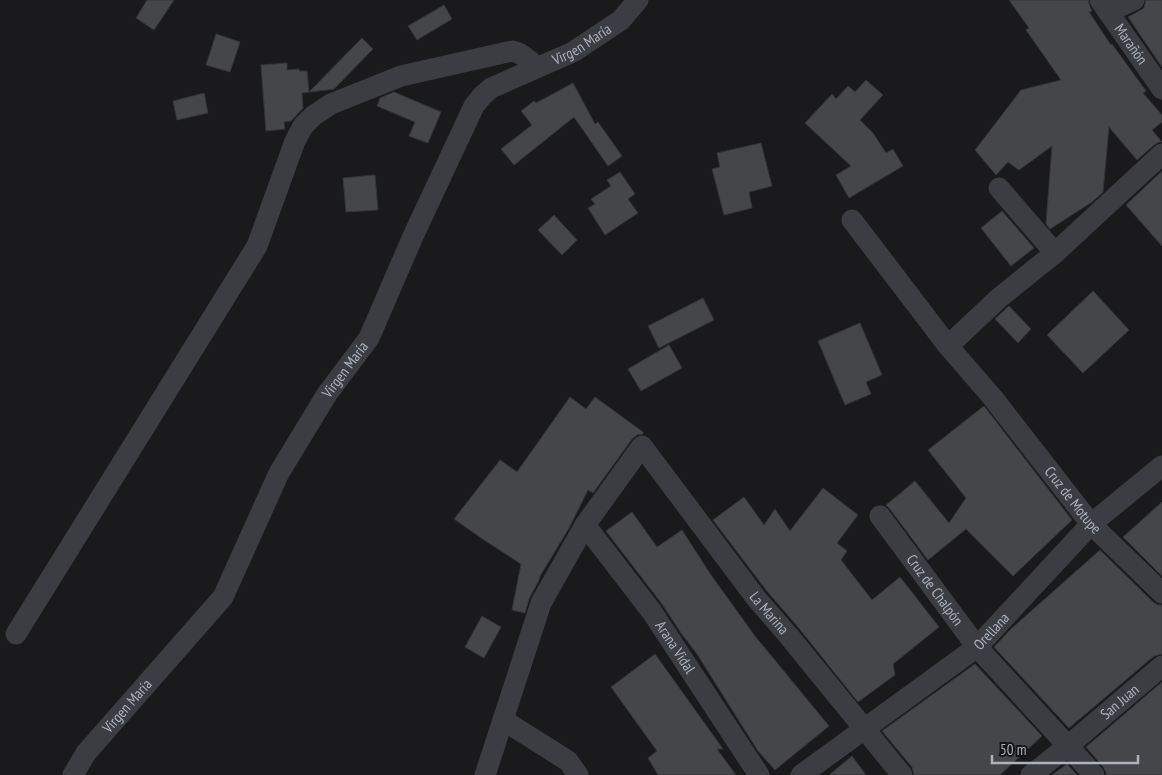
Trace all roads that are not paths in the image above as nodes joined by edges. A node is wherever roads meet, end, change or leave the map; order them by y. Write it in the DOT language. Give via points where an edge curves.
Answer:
graph roads {
  1 [pos="638,0"];
  2 [pos="1134,0"];
  3 [pos="1104,6"];
  4 [pos="537,68"];
  5 [pos="1162,89"];
  6 [pos="1162,154"];
  7 [pos="1000,188"];
  8 [pos="852,220"];
  9 [pos="1055,253"];
  10 [pos="948,346"];
  11 [pos="1162,466"];
  12 [pos="880,516"];
  13 [pos="1091,524"];
  14 [pos="585,525"];
  15 [pos="1162,593"];
  16 [pos="16,634"];
  17 [pos="977,647"];
  18 [pos="1162,666"];
  19 [pos="503,720"];
  20 [pos="864,729"];
  21 [pos="1068,746"];
  22 [pos="74,775"];
  23 [pos="485,775"];
  24 [pos="578,775"];
  25 [pos="759,775"];
  26 [pos="801,775"];
  27 [pos="902,775"];
  28 [pos="1031,775"];
  29 [pos="1094,775"];
  1 -- 4 [label="street, Virgen María" via="621,20 573,52"];
  2 -- 3 [label="street"];
  3 -- 5 [label="street, Marañón"];
  4 -- 16 [label="street" via="516,51 401,76 332,104 303,126 257,246"];
  4 -- 22 [label="street, Virgen María" via="491,88 474,106 369,338 327,394 279,473 223,597 86,753"];
  6 -- 9 [label="street"];
  7 -- 9 [label="street"];
  8 -- 10 [label="street, Cruz de Motupe"];
  9 -- 10 [label="street" via="999,298"];
  10 -- 13 [label="street, Cruz de Motupe" via="993,398"];
  11 -- 13 [label="street, Orellana"];
  12 -- 17 [label="street, Cruz de Chalpón"];
  13 -- 15 [label="street, Cruz de Motupe"];
  13 -- 17 [label="street, Orellana"];
  14 -- 19 [label="street" via="542,603"];
  14 -- 20 [label="street, La Marina" via="642,446 756,598"];
  14 -- 25 [label="street, Arana Vidal" via="652,612"];
  17 -- 20 [label="street, Orellana"];
  17 -- 21 [label="street, Cruz de Chalpón"];
  18 -- 21 [label="street, San Juan"];
  19 -- 23 [label="street"];
  19 -- 24 [label="street" via="568,761"];
  20 -- 26 [label="street, Orellana"];
  20 -- 27 [label="street, La Marina"];
  21 -- 28 [label="street, San Juan"];
  21 -- 29 [label="street, Cruz de Chalpón"];
}
